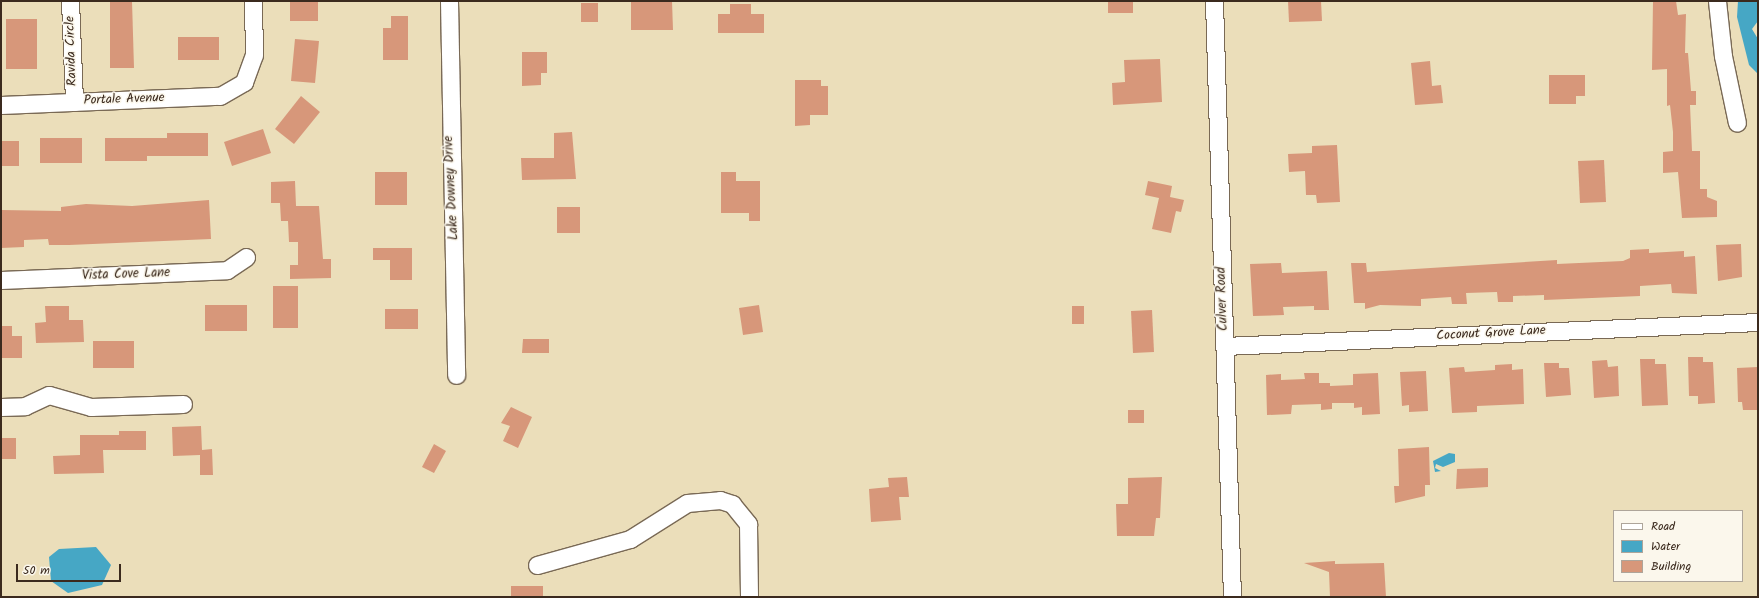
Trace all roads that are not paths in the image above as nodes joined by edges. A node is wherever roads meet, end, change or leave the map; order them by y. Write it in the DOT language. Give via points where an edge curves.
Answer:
graph roads {
  1 [pos="70,1"];
  2 [pos="253,1"];
  3 [pos="449,1"];
  4 [pos="1214,1"];
  5 [pos="1717,1"];
  6 [pos="74,102"];
  7 [pos="1,105"];
  8 [pos="1737,123"];
  9 [pos="246,257"];
  10 [pos="1,280"];
  11 [pos="1758,322"];
  12 [pos="1225,346"];
  13 [pos="456,375"];
  14 [pos="183,404"];
  15 [pos="1,407"];
  16 [pos="537,565"];
  17 [pos="749,597"];
  18 [pos="1232,597"];
  1 -- 6 [label="street, Ravida Circle"];
  2 -- 6 [label="street, Portale Avenue" via="254,55 244,82 220,96"];
  3 -- 13 [label="street, Lake Downey Drive"];
  4 -- 12 [label="street, Culver Road"];
  5 -- 8 [label="street" via="1723,56"];
  6 -- 7 [label="street, Portale Avenue"];
  9 -- 10 [label="street, Vista Cove Lane" via="227,270"];
  11 -- 12 [label="street, Coconut Grove Lane"];
  12 -- 18 [label="street, Culver Road"];
  14 -- 15 [label="street" via="91,407 49,395 25,406"];
  16 -- 17 [label="street" via="630,539 687,503 720,500 732,504 748,524"];
}
